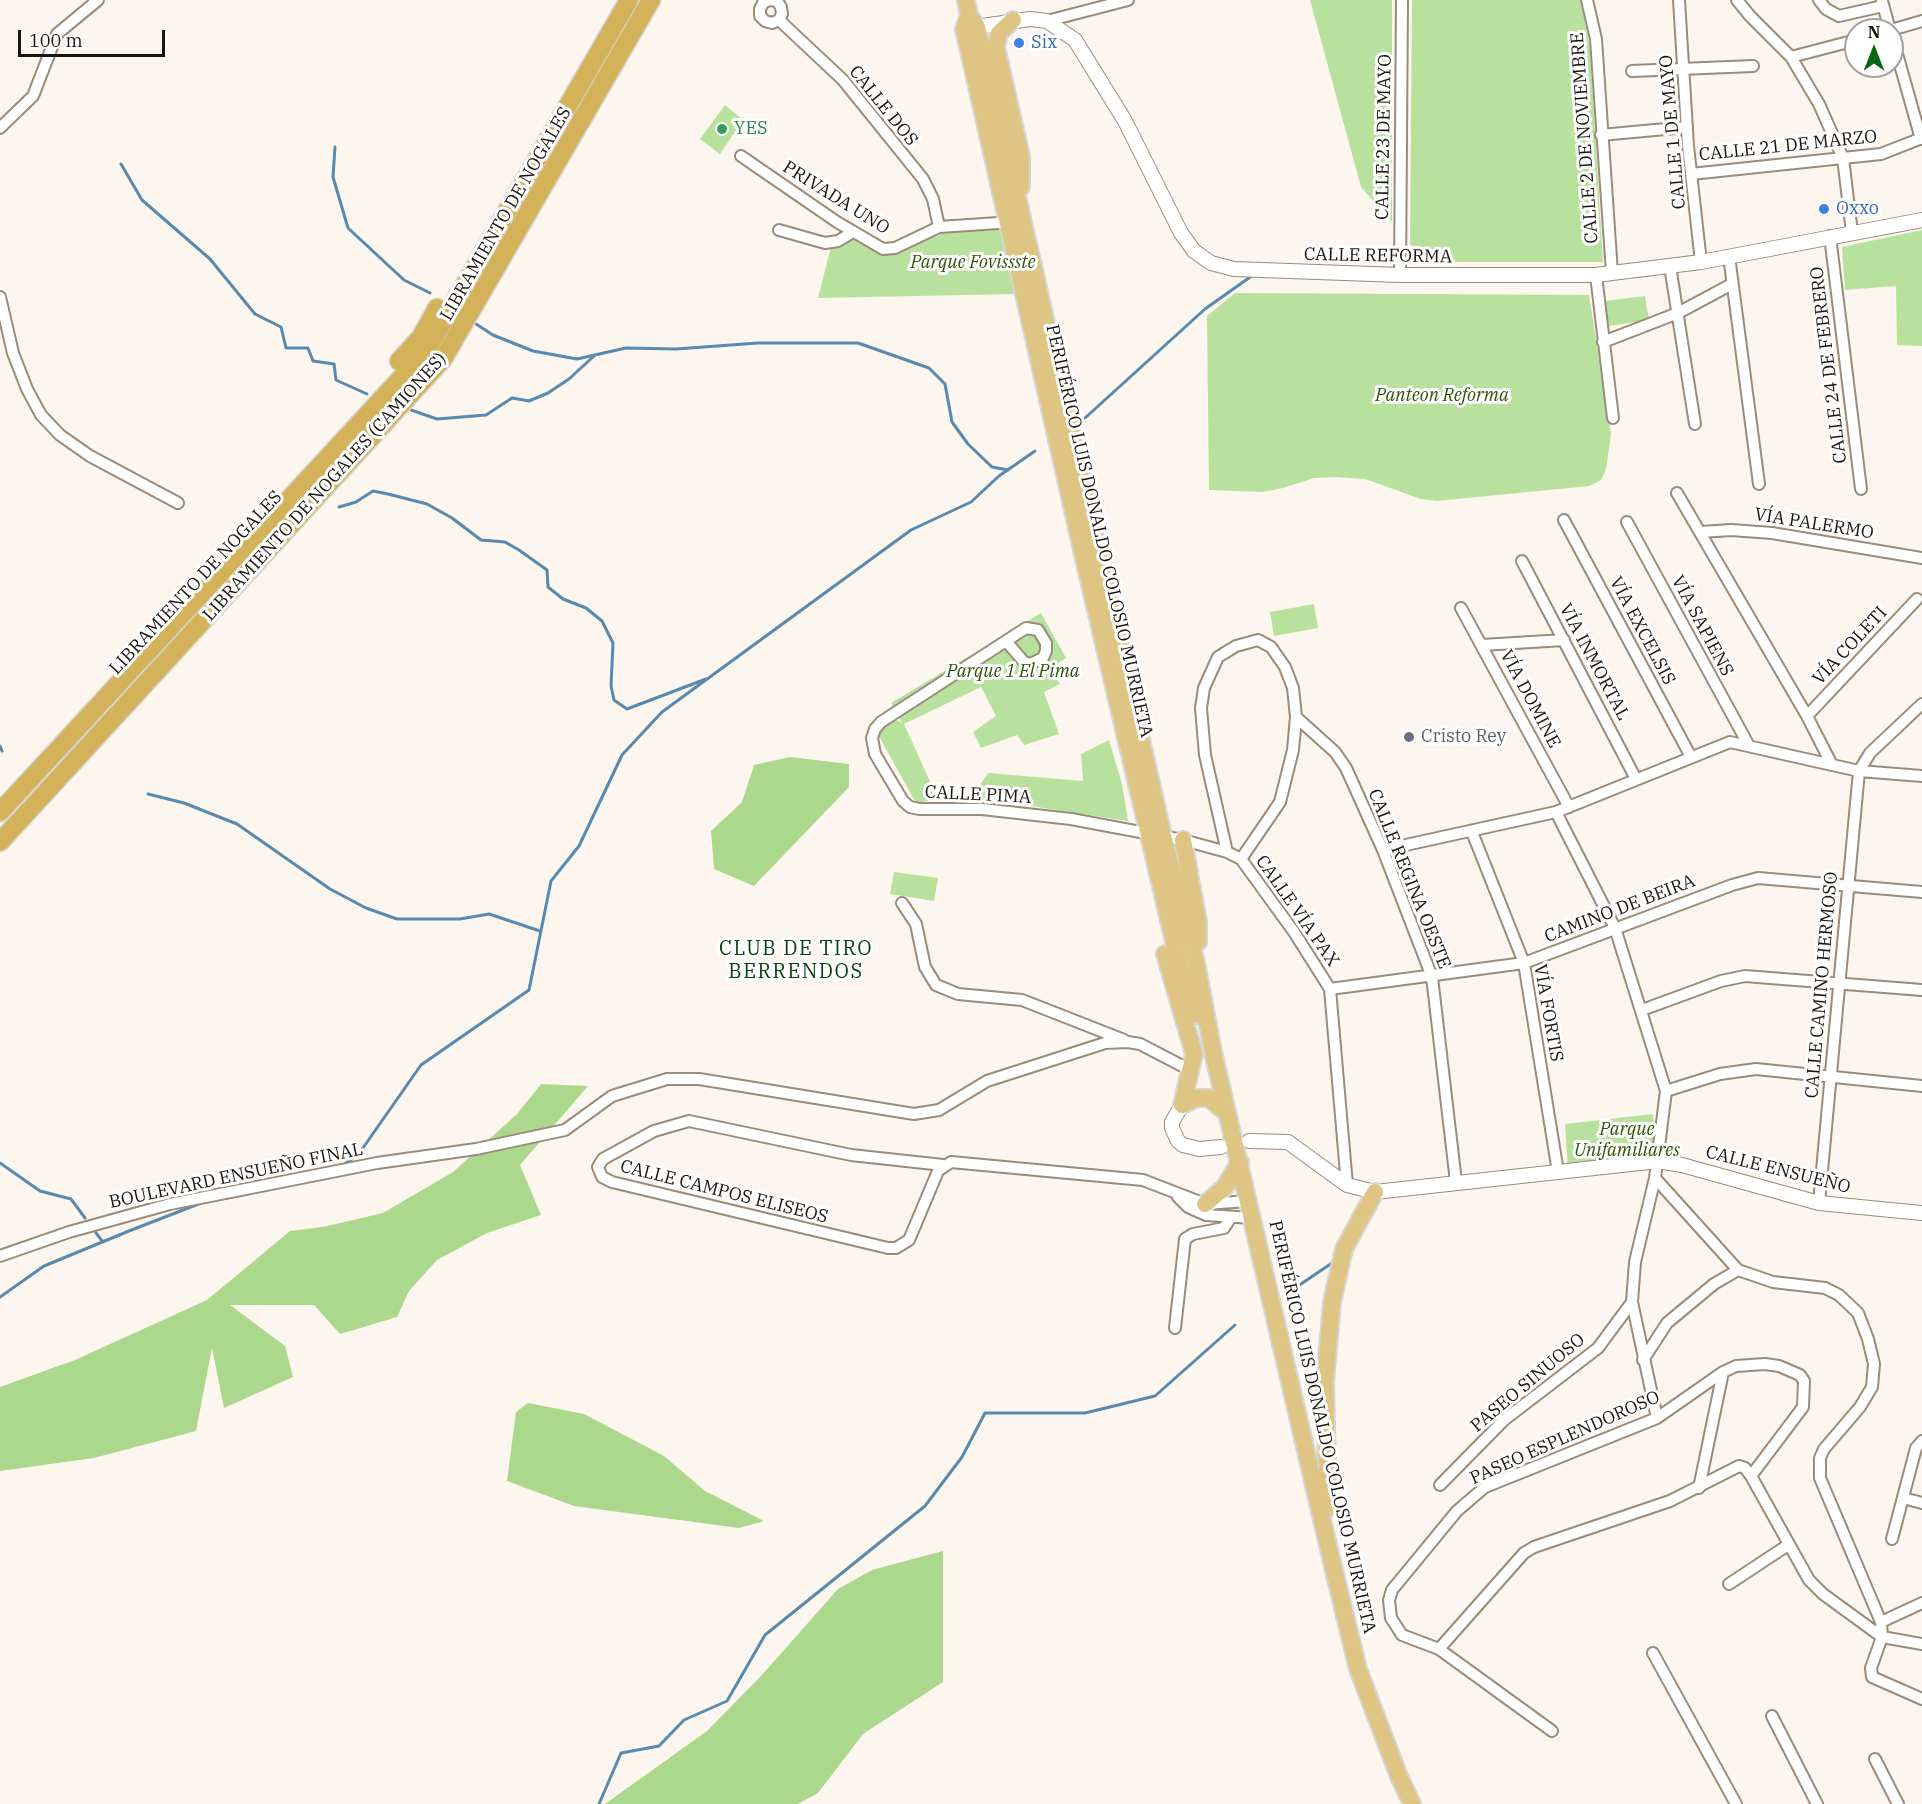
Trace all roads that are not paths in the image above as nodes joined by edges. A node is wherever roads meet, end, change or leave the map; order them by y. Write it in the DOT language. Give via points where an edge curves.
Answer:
graph roads {
  1 [pos="98,0"];
  2 [pos="615,0"];
  3 [pos="629,0"];
  4 [pos="643,0"];
  5 [pos="651,0"];
  6 [pos="770,0"];
  7 [pos="1128,0"];
  8 [pos="1402,0"];
  9 [pos="1587,0"];
  10 [pos="1679,0"];
  11 [pos="1737,0"];
  12 [pos="1819,0"];
  13 [pos="1882,3"];
  14 [pos="969,18"];
  15 [pos="1887,18"];
  16 [pos="779,20"];
  17 [pos="1013,20"];
  18 [pos="1047,21"];
  19 [pos="1922,21"];
  20 [pos="1904,26"];
  21 [pos="1844,43"];
  22 [pos="1791,57"];
  23 [pos="1753,66"];
  24 [pos="1632,71"];
  25 [pos="1684,71"];
  26 [pos="1904,78"];
  27 [pos="1687,127"];
  28 [pos="0,128"];
  29 [pos="1601,135"];
  30 [pos="1921,139"];
  31 [pos="741,156"];
  32 [pos="1843,158"];
  33 [pos="1691,174"];
  34 [pos="1017,218"];
  35 [pos="1922,220"];
  36 [pos="939,227"];
  37 [pos="779,230"];
  38 [pos="853,232"];
  39 [pos="1852,233"];
  40 [pos="1830,236"];
  41 [pos="1729,256"];
  42 [pos="1701,261"];
  43 [pos="1670,266"];
  44 [pos="1612,273"];
  45 [pos="1400,275"];
  46 [pos="1596,275"];
  47 [pos="1732,284"];
  48 [pos="0,297"];
  49 [pos="1678,313"];
  50 [pos="1603,342"];
  51 [pos="1613,418"];
  52 [pos="1695,424"];
  53 [pos="1759,484"];
  54 [pos="1861,489"];
  55 [pos="1677,494"];
  56 [pos="178,503"];
  57 [pos="1564,520"];
  58 [pos="1628,522"];
  59 [pos="1701,532"];
  60 [pos="1922,558"];
  61 [pos="1522,561"];
  62 [pos="1920,599"];
  63 [pos="1461,608"];
  64 [pos="1564,640"];
  65 [pos="1006,641"];
  66 [pos="1482,645"];
  67 [pos="1922,704"];
  68 [pos="1807,716"];
  69 [pos="1296,717"];
  70 [pos="1748,744"];
  71 [pos="1691,757"];
  72 [pos="1832,765"];
  73 [pos="1859,771"];
  74 [pos="1922,776"];
  75 [pos="1636,779"];
  76 [pos="0,797"];
  77 [pos="1569,807"];
  78 [pos="0,812"];
  79 [pos="1556,812"];
  80 [pos="0,830"];
  81 [pos="1472,832"];
  82 [pos="1156,834"];
  83 [pos="1183,840"];
  84 [pos="0,842"];
  85 [pos="1383,850"];
  86 [pos="1227,852"];
  87 [pos="1241,859"];
  88 [pos="1848,885"];
  89 [pos="1922,892"];
  90 [pos="902,903"];
  91 [pos="1168,919"];
  92 [pos="1615,928"];
  93 [pos="1524,963"];
  94 [pos="1188,965"];
  95 [pos="1432,977"];
  96 [pos="1840,984"];
  97 [pos="1330,989"];
  98 [pos="1922,990"];
  99 [pos="1642,1010"];
  100 [pos="1128,1042"];
  101 [pos="1191,1071"];
  102 [pos="1830,1078"];
  103 [pos="1922,1086"];
  104 [pos="1666,1091"];
  105 [pos="1182,1105"];
  106 [pos="1227,1113"];
  107 [pos="1249,1140"];
  108 [pos="1221,1147"];
  109 [pos="1658,1161"];
  110 [pos="1240,1162"];
  111 [pos="943,1165"];
  112 [pos="1558,1172"];
  113 [pos="1655,1178"];
  114 [pos="1456,1182"];
  115 [pos="1347,1185"];
  116 [pos="1375,1192"];
  117 [pos="1249,1201"];
  118 [pos="1820,1203"];
  119 [pos="1196,1204"];
  120 [pos="1922,1214"];
  121 [pos="1231,1217"];
  122 [pos="1253,1218"];
  123 [pos="0,1256"];
  124 [pos="1738,1270"];
  125 [pos="1632,1302"];
  126 [pos="1175,1328"];
  127 [pos="1643,1360"];
  128 [pos="1723,1372"];
  129 [pos="1657,1418"];
  130 [pos="1922,1441"];
  131 [pos="1751,1476"];
  132 [pos="1440,1485"];
  133 [pos="1699,1488"];
  134 [pos="1903,1498"];
  135 [pos="1922,1503"];
  136 [pos="1892,1539"];
  137 [pos="1788,1545"];
  138 [pos="1330,1554"];
  139 [pos="1729,1584"];
  140 [pos="1922,1603"];
  141 [pos="1882,1629"];
  142 [pos="1922,1644"];
  143 [pos="1439,1649"];
  144 [pos="1653,1653"];
  145 [pos="1922,1699"];
  146 [pos="1772,1716"];
  147 [pos="1552,1731"];
  148 [pos="1875,1759"];
  149 [pos="1413,1804"];
  150 [pos="1736,1804"];
  151 [pos="1818,1804"];
  152 [pos="1898,1804"];
  1 -- 28 [label="street" via="57,34 33,96"];
  2 -- 76 [label="highway, LIBRAMIENTO DE NOGALES" via="415,345"];
  3 -- 78 [label="highway, LIBRAMIENTO DE NOGALES" via="427,350"];
  4 -- 80 [label="highway" via="437,355"];
  5 -- 84 [label="highway, LIBRAMIENTO DE NOGALES (CAMIONES)" via="443,359"];
  6 -- 16 [label="street, CALLE DOS" via="781,7"];
  6 -- 16 [label="street, CALLE DOS" via="760,9 760,16 772,23"];
  7 -- 18 [label="street"];
  8 -- 45 [label="street, CALLE 23 DE MAYO"];
  9 -- 29 [label="street, CALLE 2 DE NOVIEMBRE" via="1596,39"];
  10 -- 25 [label="street, CALLE 1 DE MAYO"];
  11 -- 22 [label="street"];
  12 -- 13 [label="street" via="1839,16"];
  13 -- 15 [label="street"];
  14 -- 17 [label="street"];
  14 -- 34 [label="main road, PERIFÉRICO LUIS DONALDO COLOSIO MURRIETA"];
  16 -- 36 [label="street, CALLE DOS" via="843,80 922,179 933,200"];
  17 -- 18 [label="street"];
  17 -- 34 [label="main road" via="999,33 996,47 1022,162"];
  18 -- 45 [label="street, CALLE REFORMA" via="1064,30 1085,53 1133,136 1180,232 1211,263 1261,272"];
  19 -- 20 [label="street"];
  21 -- 22 [label="street"];
  22 -- 32 [label="street" via="1819,104"];
  23 -- 25 [label="street"];
  24 -- 25 [label="street"];
  25 -- 27 [label="street, CALLE 1 DE MAYO"];
  26 -- 30 [label="street"];
  27 -- 29 [label="street, CALLE 21 DE MARZO"];
  27 -- 33 [label="street, CALLE 1 DE MAYO"];
  29 -- 44 [label="street, CALLE 2 DE NOVIEMBRE"];
  30 -- 32 [label="street, CALLE 21 DE MARZO" via="1881,154"];
  31 -- 38 [label="street, PRIVADA UNO"];
  32 -- 33 [label="street, CALLE 21 DE MARZO"];
  32 -- 39 [label="street"];
  33 -- 42 [label="street, CALLE 1 DE MAYO"];
  34 -- 36 [label="street, PRIVADA UNO"];
  34 -- 82 [label="main road, PERIFÉRICO LUIS DONALDO COLOSIO MURRIETA"];
  35 -- 39 [label="street, CALLE REFORMA"];
  36 -- 38 [label="street, PRIVADA UNO" via="889,250 877,248"];
  37 -- 38 [label="street" via="825,243"];
  39 -- 40 [label="street, CALLE REFORMA"];
  40 -- 41 [label="street, CALLE REFORMA"];
  40 -- 54 [label="street, CALLE 24 DE FEBRERO"];
  41 -- 42 [label="street, CALLE REFORMA"];
  41 -- 47 [label="street"];
  42 -- 43 [label="street, CALLE REFORMA"];
  43 -- 44 [label="street, CALLE REFORMA"];
  43 -- 49 [label="street"];
  44 -- 46 [label="street, CALLE REFORMA"];
  45 -- 46 [label="street, CALLE REFORMA"];
  46 -- 50 [label="street"];
  47 -- 49 [label="street"];
  47 -- 53 [label="street"];
  48 -- 56 [label="street" via="13,352 41,415 60,435 90,456"];
  49 -- 50 [label="street"];
  49 -- 52 [label="street"];
  50 -- 51 [label="street"];
  55 -- 59 [label="street"];
  57 -- 71 [label="street, VÍA EXCELSIS"];
  58 -- 70 [label="street, VÍA SAPIENS"];
  59 -- 60 [label="street, VÍA PALERMO" via="1772,533"];
  59 -- 68 [label="street"];
  61 -- 64 [label="street, VÍA INMORTAL"];
  62 -- 68 [label="street, VÍA COLETI"];
  63 -- 66 [label="street, VÍA DOMINE"];
  64 -- 66 [label="street"];
  64 -- 75 [label="street, VÍA INMORTAL"];
  65 -- 82 [label="street, CALLE PIMA" via="875,729 875,754 903,801 919,809 1026,812"];
  66 -- 77 [label="street, VÍA DOMINE"];
  67 -- 73 [label="street" via="1870,753"];
  68 -- 72 [label="street"];
  69 -- 85 [label="street, CALLE REGINA OESTE" via="1341,760"];
  69 -- 86 [label="street" via="1293,688 1285,667 1266,642 1258,640 1236,646 1218,657 1204,688 1202,730"];
  69 -- 87 [label="street" via="1293,750 1280,802"];
  70 -- 71 [label="street" via="1724,744"];
  70 -- 72 [label="street"];
  71 -- 75 [label="street"];
  72 -- 73 [label="street"];
  73 -- 74 [label="street"];
  73 -- 88 [label="street, CALLE CAMINO HERMOSO"];
  75 -- 77 [label="street"];
  77 -- 79 [label="street"];
  79 -- 81 [label="street"];
  79 -- 92 [label="street"];
  81 -- 85 [label="street"];
  81 -- 93 [label="street, VÍA FORTIS"];
  82 -- 83 [label="street, CALLE VÍA PAX"];
  82 -- 91 [label="main road, PERIFÉRICO LUIS DONALDO COLOSIO MURRIETA"];
  82 -- 94 [label="main road, PERIFÉRICO LUIS DONALDO COLOSIO MURRIETA"];
  83 -- 86 [label="street, CALLE VÍA PAX"];
  83 -- 94 [label="main road" via="1198,922"];
  85 -- 95 [label="street, CALLE REGINA OESTE"];
  86 -- 87 [label="street, CALLE VÍA PAX"];
  87 -- 97 [label="street, CALLE VÍA PAX"];
  88 -- 89 [label="street, CAMINO DE BEIRA"];
  88 -- 92 [label="street, CAMINO DE BEIRA" via="1770,877 1746,880"];
  88 -- 96 [label="street, CALLE CAMINO HERMOSO"];
  90 -- 100 [label="street" via="916,924 926,967 936,986 958,994 1022,1000"];
  91 -- 94 [label="main road, PERIFÉRICO LUIS DONALDO COLOSIO MURRIETA"];
  91 -- 101 [label="main road" via="1162,944 1192,1046"];
  92 -- 93 [label="street, CAMINO DE BEIRA"];
  92 -- 99 [label="street"];
  93 -- 95 [label="street, CAMINO DE BEIRA"];
  93 -- 112 [label="street, VÍA FORTIS"];
  94 -- 106 [label="main road, PERIFÉRICO LUIS DONALDO COLOSIO MURRIETA"];
  95 -- 97 [label="street, CAMINO DE BEIRA"];
  95 -- 114 [label="street, CALLE REGINA OESTE"];
  96 -- 98 [label="street"];
  96 -- 99 [label="street" via="1745,976 1720,981"];
  96 -- 102 [label="street, CALLE CAMINO HERMOSO"];
  97 -- 115 [label="street, CALLE VÍA PAX"];
  99 -- 104 [label="street"];
  100 -- 101 [label="street" via="1140,1044"];
  100 -- 123 [label="street, BOULEVARD ENSUEÑO FINAL" via="1105,1043 987,1081 939,1110 914,1114 699,1079 667,1079 612,1096 565,1130 170,1204"];
  101 -- 105 [label="main road"];
  102 -- 103 [label="street"];
  102 -- 104 [label="street" via="1738,1070"];
  102 -- 118 [label="street, CALLE CAMINO HERMOSO"];
  104 -- 109 [label="street"];
  105 -- 106 [label="main road" via="1196,1098 1209,1098"];
  105 -- 108 [label="street" via="1172,1122 1178,1140 1199,1149"];
  106 -- 110 [label="main road, PERIFÉRICO LUIS DONALDO COLOSIO MURRIETA"];
  107 -- 115 [label="street" via="1288,1142"];
  109 -- 112 [label="street, CALLE ENSUEÑO"];
  109 -- 113 [label="street"];
  109 -- 118 [label="street, CALLE ENSUEÑO"];
  110 -- 117 [label="main road, PERIFÉRICO LUIS DONALDO COLOSIO MURRIETA"];
  110 -- 119 [label="main road" via="1224,1188"];
  111 -- 111 [label="street, CALLE CAMPOS ELISEOS" via="851,1155 689,1121 654,1131 603,1159 598,1167 602,1177 612,1182 888,1248 909,1240"];
  111 -- 119 [label="street, CALLE CAMPOS ELISEOS" via="962,1161 1143,1180"];
  112 -- 114 [label="street, CALLE ENSUEÑO"];
  113 -- 124 [label="street"];
  113 -- 125 [label="street" via="1635,1262"];
  114 -- 116 [label="street, CALLE ENSUEÑO"];
  115 -- 116 [label="street"];
  116 -- 138 [label="main road" via="1344,1249 1327,1340 1325,1417"];
  117 -- 119 [label="street"];
  117 -- 122 [label="main road, PERIFÉRICO LUIS DONALDO COLOSIO MURRIETA"];
  118 -- 120 [label="street, CALLE ENSUEÑO"];
  119 -- 121 [label="street, CALLE CAMPOS ELISEOS" via="1206,1215"];
  121 -- 122 [label="street, CALLE CAMPOS ELISEOS"];
  121 -- 126 [label="street" via="1224,1228 1185,1239"];
  122 -- 138 [label="main road, PERIFÉRICO LUIS DONALDO COLOSIO MURRIETA"];
  124 -- 127 [label="street" via="1714,1284 1667,1323"];
  124 -- 141 [label="street" via="1773,1282 1825,1288 1849,1304 1863,1323 1874,1364 1872,1387 1824,1449 1819,1468 1824,1492"];
  125 -- 127 [label="street"];
  125 -- 132 [label="street, PASEO SINUOSO" via="1598,1348 1504,1420"];
  127 -- 129 [label="street"];
  128 -- 129 [label="street, PASEO ESPLENDOROSO"];
  128 -- 131 [label="street, PASEO ESPLENDOROSO" via="1748,1364 1765,1364 1791,1370 1804,1381 1806,1397 1798,1418"];
  128 -- 133 [label="street"];
  129 -- 143 [label="street, PASEO ESPLENDOROSO" via="1485,1487 1457,1510 1392,1590 1389,1610 1396,1629 1413,1641"];
  130 -- 134 [label="street" via="1916,1448"];
  131 -- 133 [label="street" via="1745,1468 1736,1466"];
  131 -- 137 [label="street"];
  133 -- 143 [label="street" via="1524,1553"];
  134 -- 135 [label="street"];
  134 -- 136 [label="street"];
  137 -- 139 [label="street"];
  137 -- 141 [label="street" via="1809,1580 1823,1594"];
  138 -- 149 [label="main road, PERIFÉRICO LUIS DONALDO COLOSIO MURRIETA" via="1359,1669"];
  140 -- 141 [label="street"];
  141 -- 142 [label="street"];
  141 -- 145 [label="street" via="1872,1677"];
  143 -- 147 [label="street"];
  144 -- 150 [label="street"];
  146 -- 151 [label="street"];
  148 -- 152 [label="street"];
}
